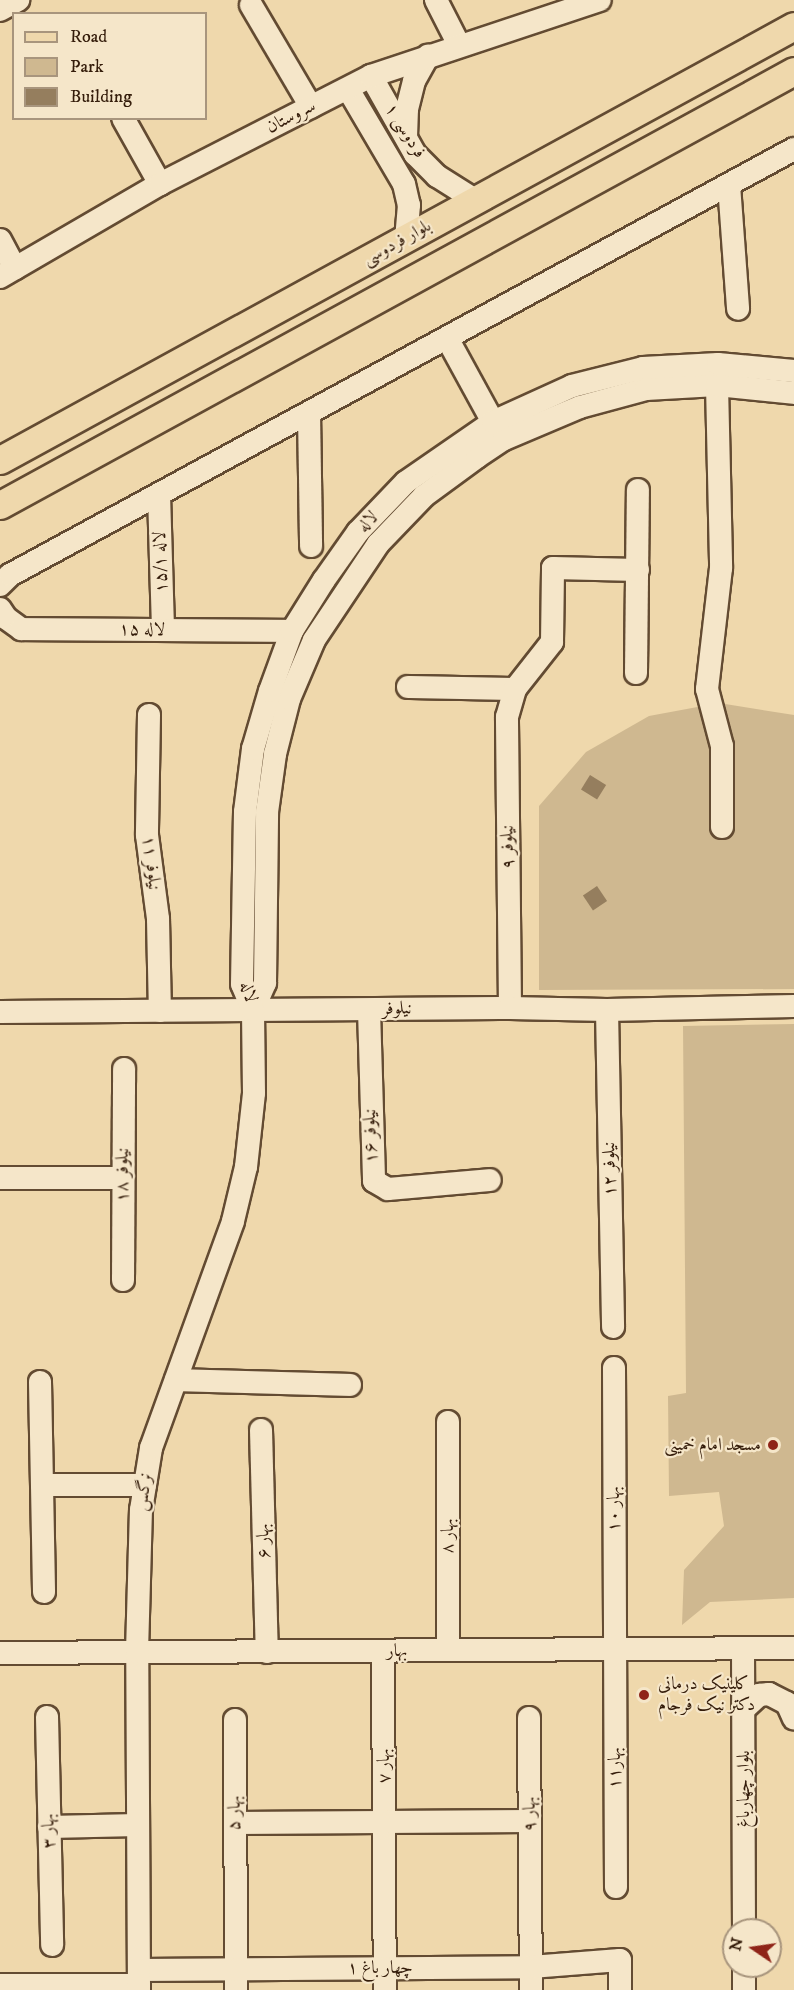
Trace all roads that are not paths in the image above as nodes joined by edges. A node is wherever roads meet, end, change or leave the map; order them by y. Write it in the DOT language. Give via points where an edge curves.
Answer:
graph roads {
  1 [pos="18,0"];
  2 [pos="436,0"];
  3 [pos="600,0"];
  4 [pos="251,5"];
  5 [pos="0,10"];
  6 [pos="794,26"];
  7 [pos="459,45"];
  8 [pos="428,56"];
  9 [pos="794,71"];
  10 [pos="371,76"];
  11 [pos="348,89"];
  12 [pos="311,107"];
  13 [pos="124,120"];
  14 [pos="406,138"];
  15 [pos="794,149"];
  16 [pos="160,184"];
  17 [pos="729,185"];
  18 [pos="475,200"];
  19 [pos="406,238"];
  20 [pos="0,240"];
  21 [pos="8,273"];
  22 [pos="738,309"];
  23 [pos="447,338"];
  24 [pos="794,371"];
  25 [pos="717,385"];
  26 [pos="794,393"];
  27 [pos="309,413"];
  28 [pos="493,422"];
  29 [pos="0,460"];
  30 [pos="638,490"];
  31 [pos="159,494"];
  32 [pos="0,505"];
  33 [pos="311,546"];
  34 [pos="638,570"];
  35 [pos="0,585"];
  36 [pos="0,609"];
  37 [pos="163,630"];
  38 [pos="292,631"];
  39 [pos="636,673"];
  40 [pos="408,687"];
  41 [pos="515,688"];
  42 [pos="149,715"];
  43 [pos="722,827"];
  44 [pos="794,1006"];
  45 [pos="510,1008"];
  46 [pos="253,1010"];
  47 [pos="369,1010"];
  48 [pos="607,1010"];
  49 [pos="160,1011"];
  50 [pos="0,1012"];
  51 [pos="123,1069"];
  52 [pos="0,1178"];
  53 [pos="123,1178"];
  54 [pos="489,1180"];
  55 [pos="123,1280"];
  56 [pos="613,1327"];
  57 [pos="614,1368"];
  58 [pos="176,1380"];
  59 [pos="40,1382"];
  60 [pos="350,1385"];
  61 [pos="448,1422"];
  62 [pos="261,1430"];
  63 [pos="42,1485"];
  64 [pos="145,1485"];
  65 [pos="44,1592"];
  66 [pos="743,1648"];
  67 [pos="794,1648"];
  68 [pos="614,1649"];
  69 [pos="448,1650"];
  70 [pos="383,1651"];
  71 [pos="137,1652"];
  72 [pos="267,1652"];
  73 [pos="0,1653"];
  74 [pos="744,1709"];
  75 [pos="47,1717"];
  76 [pos="529,1718"];
  77 [pos="794,1719"];
  78 [pos="235,1720"];
  79 [pos="530,1821"];
  80 [pos="385,1822"];
  81 [pos="235,1823"];
  82 [pos="138,1825"];
  83 [pos="49,1827"];
  84 [pos="616,1887"];
  85 [pos="744,1918"];
  86 [pos="52,1945"];
  87 [pos="531,1967"];
  88 [pos="385,1979"];
  89 [pos="236,1980"];
  90 [pos="139,1982"];
  91 [pos="0,1985"];
  92 [pos="531,1990"];
  93 [pos="620,1990"];
  1 -- 5 [label="street"];
  2 -- 7 [label="street"];
  3 -- 7 [label="street, سروستان"];
  4 -- 12 [label="street"];
  6 -- 18 [label="main road, بلوار فردوسی"];
  7 -- 8 [label="street, سروستان"];
  8 -- 10 [label="street, سروستان"];
  8 -- 14 [label="street" via="414,81 407,109"];
  9 -- 32 [label="main road"];
  10 -- 11 [label="street, سروستان"];
  10 -- 14 [label="street, فردوسی ۱"];
  11 -- 12 [label="street, سروستان"];
  11 -- 19 [label="street, فردوسی ۱" via="404,184 409,205"];
  12 -- 16 [label="street, سروستان"];
  13 -- 16 [label="street"];
  14 -- 18 [label="street, فردوسی ۱" via="415,154 437,176"];
  15 -- 17 [label="street"];
  16 -- 21 [label="street, سروستان"];
  17 -- 22 [label="street"];
  17 -- 23 [label="street"];
  18 -- 19 [label="main road, بلوار فردوسی"];
  19 -- 29 [label="main road, بلوار فردوسی"];
  20 -- 21 [label="street"];
  23 -- 27 [label="street"];
  23 -- 28 [label="street"];
  24 -- 28 [label="street, لاله" via="718,363 643,368 572,387"];
  25 -- 26 [label="street, لاله"];
  25 -- 43 [label="street" via="721,568 707,689 722,746"];
  25 -- 46 [label="street, لاله" via="646,389 580,407 504,439 424,496 378,544 314,640 287,707 274,754 267,813 265,983"];
  27 -- 31 [label="street"];
  27 -- 33 [label="street"];
  28 -- 38 [label="street, لاله" via="406,482 374,515 324,580"];
  30 -- 34 [label="street"];
  31 -- 35 [label="street" via="10,575"];
  31 -- 37 [label="street, لاله ۱۵/۱"];
  34 -- 39 [label="street"];
  34 -- 41 [label="street" via="552,568 552,642"];
  36 -- 37 [label="street, لاله ۱۵" via="21,629"];
  37 -- 38 [label="street, لاله ۱۵"];
  38 -- 46 [label="street, لاله" via="253,749 245,813 242,984"];
  40 -- 41 [label="street"];
  41 -- 45 [label="street, نیلوفر ۹" via="507,717"];
  42 -- 49 [label="street, نیلوفر ۱۱" via="147,835 158,919"];
  44 -- 48 [label="street, نیلوفر"];
  45 -- 47 [label="street, نیلوفر"];
  45 -- 48 [label="street, نیلوفر"];
  46 -- 47 [label="street, نیلوفر"];
  46 -- 49 [label="street, نیلوفر"];
  46 -- 58 [label="street, نرگس" via="254,1093 246,1167 233,1221"];
  47 -- 54 [label="street, نیلوفر ۱۶" via="374,1180 388,1189"];
  48 -- 56 [label="street, نیلوفر ۱۲"];
  49 -- 50 [label="street, نیلوفر"];
  51 -- 53 [label="street, نیلوفر ۱۸"];
  52 -- 53 [label="street"];
  53 -- 55 [label="street, نیلوفر ۱۸"];
  57 -- 68 [label="street, بهار ۱۰"];
  58 -- 60 [label="street"];
  58 -- 64 [label="street, نرگس" via="151,1449"];
  59 -- 63 [label="street"];
  61 -- 69 [label="street, بهار ۸"];
  62 -- 72 [label="street, بهار ۶"];
  63 -- 64 [label="street"];
  63 -- 65 [label="street"];
  64 -- 71 [label="street, نرگس"];
  66 -- 67 [label="street, بهار"];
  66 -- 68 [label="street, بهار"];
  66 -- 74 [label="street, بلوار چهارباغ"];
  68 -- 69 [label="street, بهار"];
  68 -- 84 [label="street, بهار۱۱"];
  69 -- 70 [label="street, بهار"];
  70 -- 72 [label="street, بهار"];
  70 -- 80 [label="street, بهار ۷"];
  71 -- 72 [label="street, بهار"];
  71 -- 73 [label="street, بهار"];
  71 -- 82 [label="street, نرگس"];
  74 -- 77 [label="street" via="759,1695 769,1694 788,1703"];
  74 -- 85 [label="street, بلوار چهارباغ"];
  75 -- 83 [label="street, بهار ۳"];
  76 -- 79 [label="street, بهار ۹"];
  78 -- 81 [label="street, بهار ۵"];
  79 -- 80 [label="street"];
  79 -- 87 [label="street, بهار ۹"];
  80 -- 81 [label="street"];
  80 -- 88 [label="street, بهار ۷"];
  81 -- 89 [label="street, بهار ۵"];
  82 -- 83 [label="street"];
  82 -- 90 [label="street, نرگس"];
  83 -- 86 [label="street, بهار ۳"];
  87 -- 88 [label="street, چهار باغ ۱"];
  87 -- 92 [label="street, بهار ۹"];
  87 -- 93 [label="street, چهار باغ ۱" via="620,1960"];
  88 -- 89 [label="street, چهار باغ ۱"];
  89 -- 90 [label="street, چهار باغ ۱"];
  90 -- 91 [label="street, چهار باغ ۱"];
}
